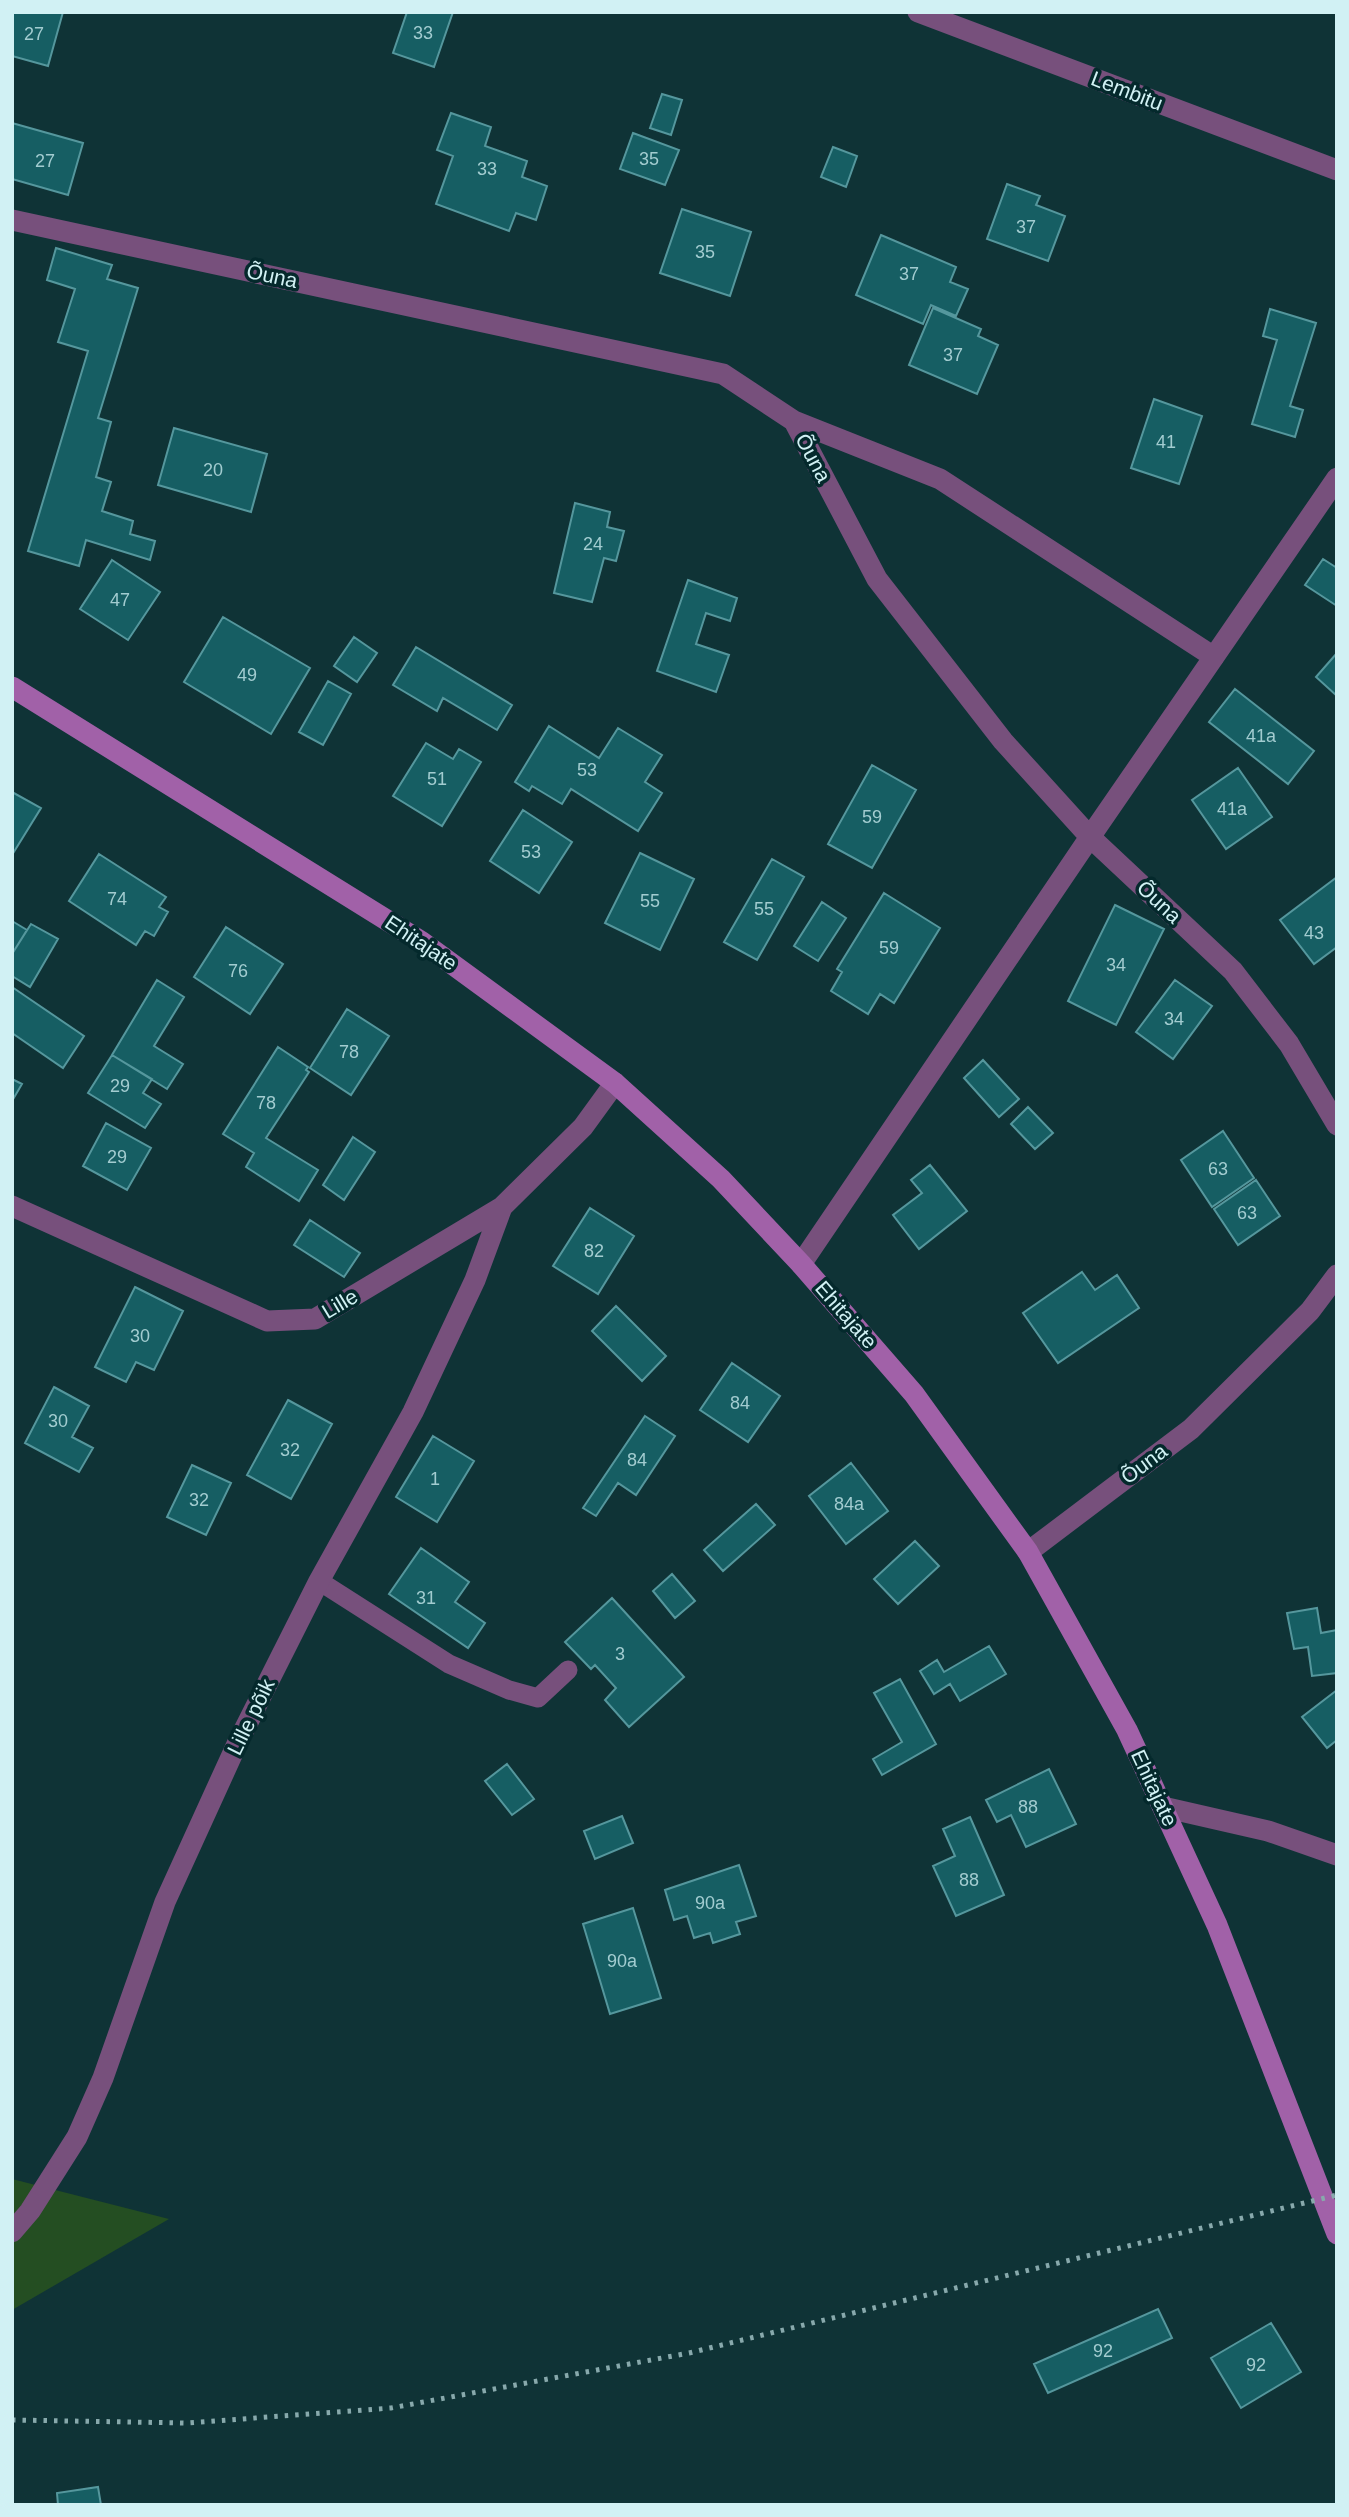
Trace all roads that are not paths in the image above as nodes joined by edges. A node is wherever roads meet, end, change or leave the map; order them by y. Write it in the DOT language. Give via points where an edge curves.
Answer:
graph roads {
  1 [pos="918,12"];
  2 [pos="1337,170"];
  3 [pos="12,220"];
  4 [pos="794,422"];
  5 [pos="1337,478"];
  6 [pos="1214,657"];
  7 [pos="12,687"];
  8 [pos="1090,837"];
  9 [pos="615,1083"];
  10 [pos="1337,1125"];
  11 [pos="12,1206"];
  12 [pos="502,1207"];
  13 [pos="802,1264"];
  14 [pos="1337,1275"];
  15 [pos="1028,1552"];
  16 [pos="319,1581"];
  17 [pos="568,1670"];
  18 [pos="1163,1807"];
  19 [pos="1337,1855"];
  20 [pos="12,2232"];
  21 [pos="1337,2234"];
  1 -- 2 [label="street, Lembitu"];
  3 -- 4 [label="street, Õuna" via="723,374"];
  4 -- 6 [label="street" via="940,479"];
  4 -- 8 [label="street, Õuna" via="877,579 1003,741"];
  5 -- 6 [label="street"];
  6 -- 8 [label="street"];
  7 -- 9 [label="street, Ehitajate" via="422,942"];
  8 -- 10 [label="street, Õuna" via="1233,971 1289,1044"];
  8 -- 13 [label="street"];
  9 -- 12 [label="street, Lille" via="583,1127"];
  9 -- 13 [label="street, Ehitajate" via="721,1179"];
  11 -- 12 [label="street, Lille" via="267,1321 315,1319"];
  12 -- 16 [label="street, Lille põik" via="475,1280 414,1412"];
  13 -- 15 [label="street, Ehitajate" via="914,1394"];
  14 -- 15 [label="street, Õuna" via="1310,1311 1191,1429"];
  15 -- 18 [label="street, Ehitajate" via="1128,1730"];
  16 -- 17 [label="lane" via="449,1664 509,1690 538,1698"];
  16 -- 20 [label="street, Lille põik" via="165,1902 103,2078 77,2137"];
  18 -- 19 [label="street" via="1268,1831"];
  18 -- 21 [label="street, Ehitajate" via="1217,1925"];
}
